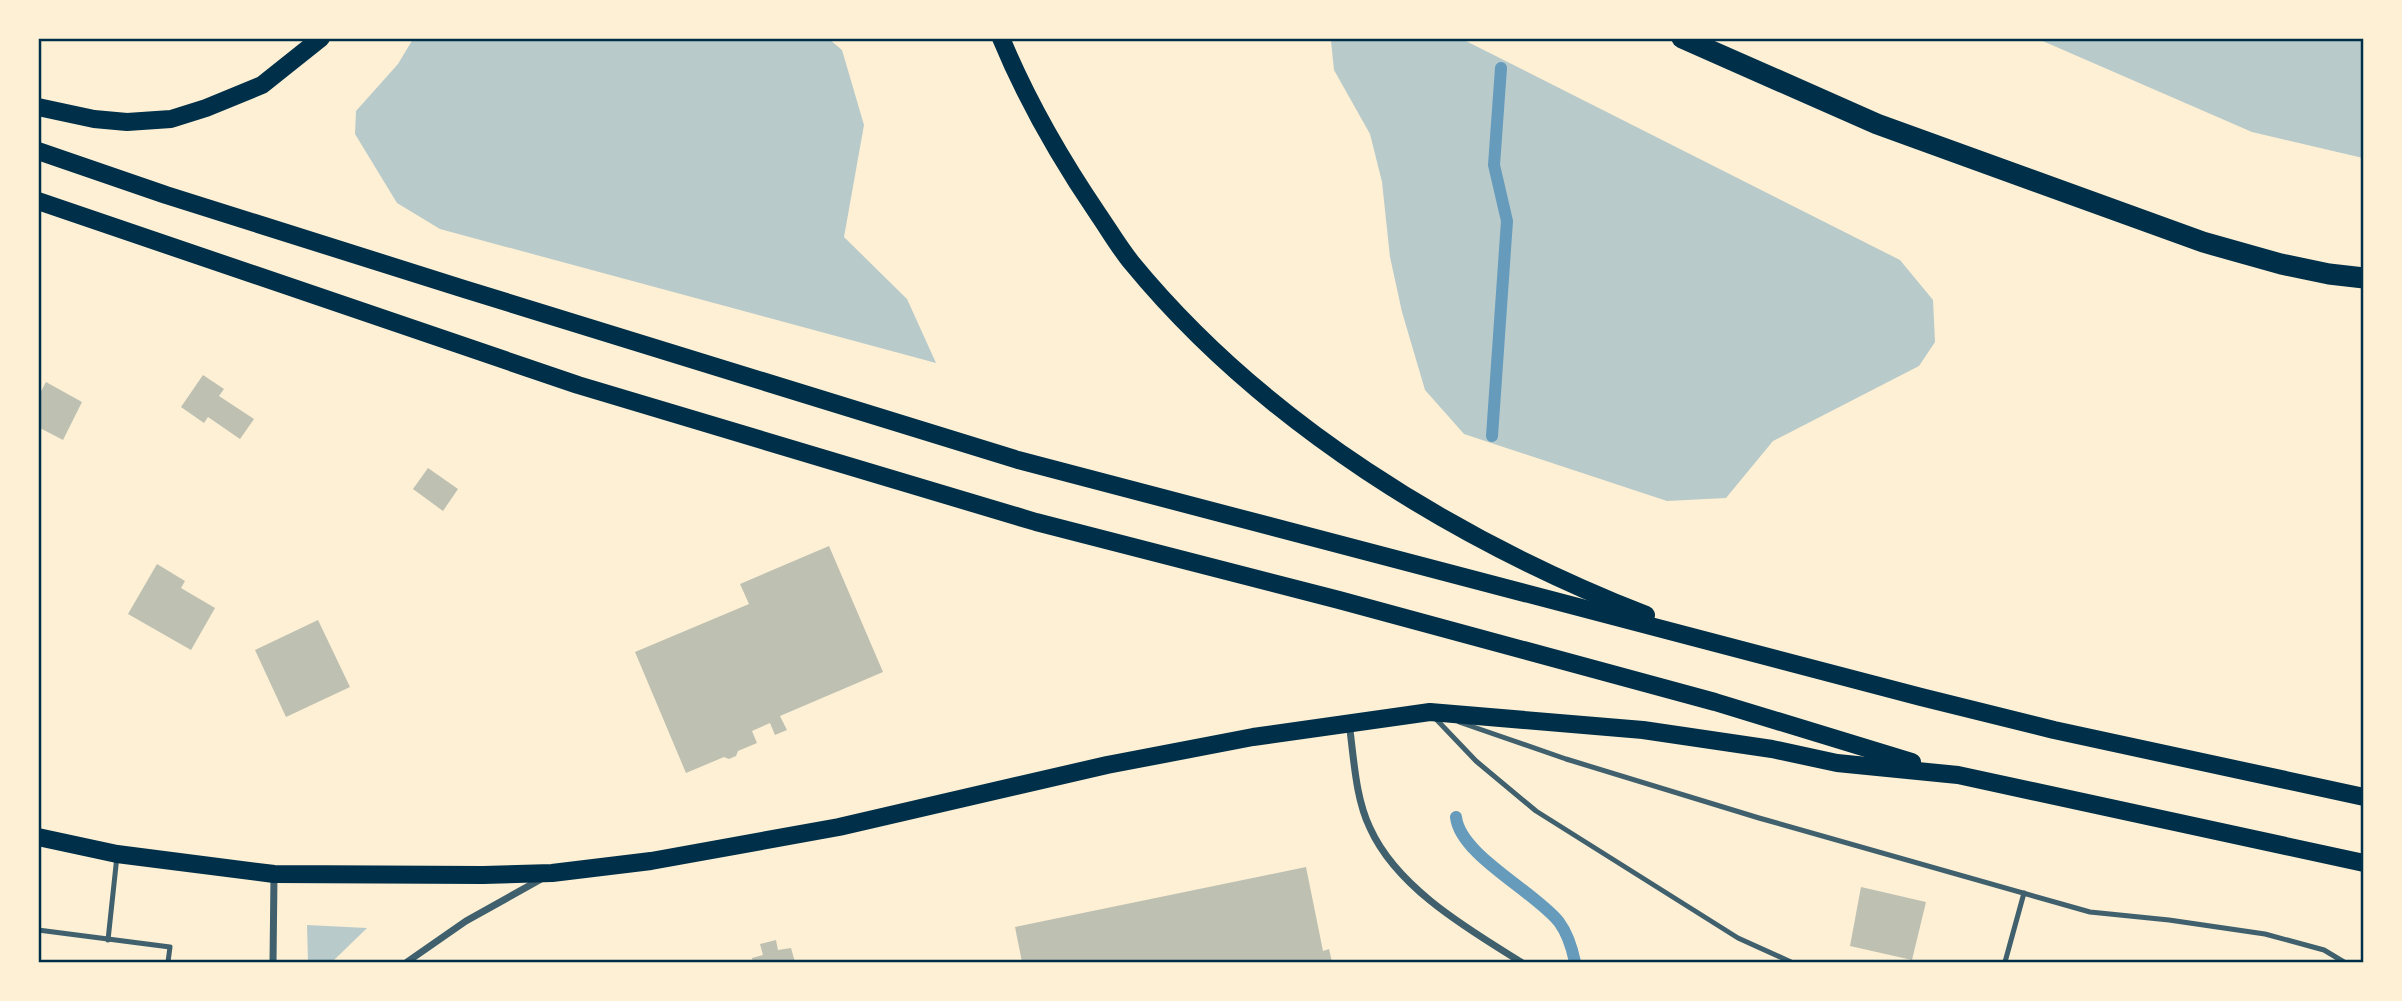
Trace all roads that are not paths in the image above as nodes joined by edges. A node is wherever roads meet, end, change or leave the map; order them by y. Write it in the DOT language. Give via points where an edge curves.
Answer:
graph roads {
  1 [pos="321,38"];
  2 [pos="1001,38"];
  3 [pos="1682,38"];
  4 [pos="38,107"];
  5 [pos="38,151"];
  6 [pos="38,201"];
  7 [pos="2364,278"];
  8 [pos="1715,642"];
  9 [pos="1430,712"];
  10 [pos="1349,722"];
  11 [pos="1958,775"];
  12 [pos="2364,797"];
  13 [pos="38,836"];
  14 [pos="117,854"];
  15 [pos="2364,863"];
  16 [pos="552,873"];
  17 [pos="274,874"];
  18 [pos="2024,893"];
  19 [pos="38,930"];
  20 [pos="108,940"];
  21 [pos="168,962"];
  22 [pos="274,962"];
  23 [pos="407,962"];
  24 [pos="1521,962"];
  25 [pos="1791,962"];
  26 [pos="2004,962"];
  27 [pos="2344,962"];
  1 -- 4 [label="main road" via="262,85 171,119 127,122"];
  2 -- 8 [label="main road" via="1021,87 1066,167 1130,261 1249,382 1372,475 1476,536 1553,577"];
  3 -- 7 [label="highway" via="1877,124 2203,242 2281,264"];
  5 -- 8 [label="main road" via="451,285 1018,460"];
  6 -- 11 [label="main road" via="578,385 1023,518 1715,702"];
  8 -- 12 [label="main road" via="2054,730"];
  9 -- 10 [label="main road"];
  9 -- 11 [label="main road" via="1643,730 1837,763"];
  9 -- 18 [label="lane" via="1759,818"];
  9 -- 25 [label="lane" via="1476,761 1536,811 1738,938"];
  10 -- 16 [label="main road" via="1107,765 839,827 651,861"];
  10 -- 24 [label="street" via="1360,794 1380,846 1437,907"];
  11 -- 15 [label="main road"];
  13 -- 14 [label="main road"];
  14 -- 17 [label="main road"];
  14 -- 20 [label="lane"];
  16 -- 17 [label="main road"];
  16 -- 23 [label="street" via="466,921"];
  17 -- 22 [label="street"];
  18 -- 26 [label="lane"];
  18 -- 27 [label="lane" via="2090,912 2265,934 2324,950"];
  19 -- 20 [label="lane"];
  20 -- 21 [label="lane" via="170,947"];
}
